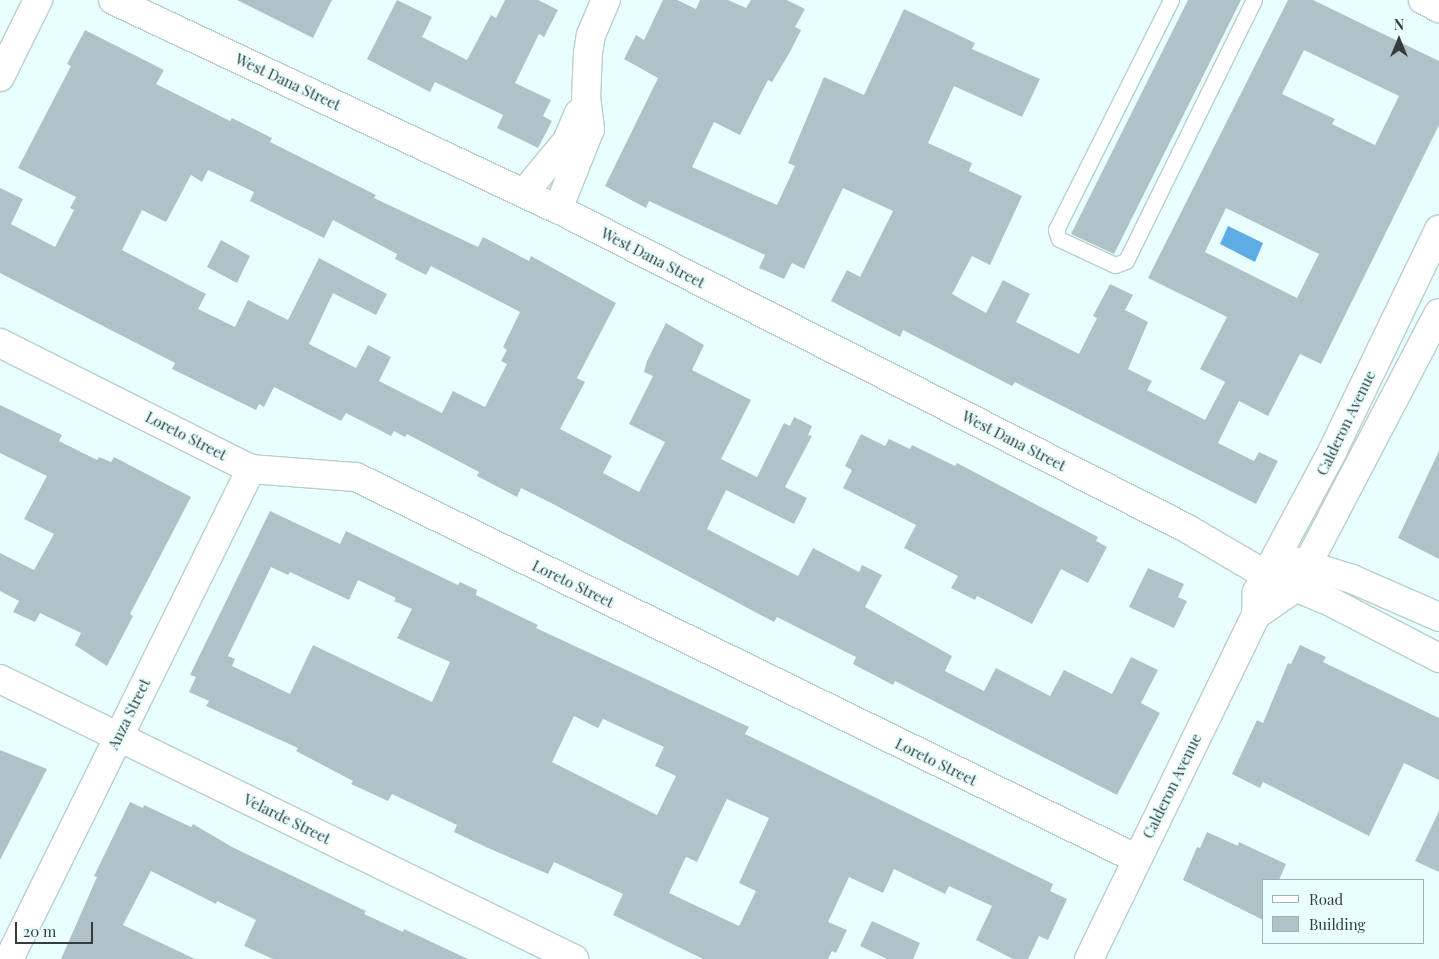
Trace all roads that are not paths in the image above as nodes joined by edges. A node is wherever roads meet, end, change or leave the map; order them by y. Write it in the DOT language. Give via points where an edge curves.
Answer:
graph roads {
  1 [pos="38,0"];
  2 [pos="113,0"];
  3 [pos="606,0"];
  4 [pos="1171,0"];
  5 [pos="1254,0"];
  6 [pos="1423,0"];
  7 [pos="1439,8"];
  8 [pos="0,77"];
  9 [pos="586,98"];
  10 [pos="524,193"];
  11 [pos="558,209"];
  12 [pos="1439,230"];
  13 [pos="1439,313"];
  14 [pos="0,343"];
  15 [pos="251,469"];
  16 [pos="1271,565"];
  17 [pos="1300,576"];
  18 [pos="1256,615"];
  19 [pos="1439,617"];
  20 [pos="1439,658"];
  21 [pos="0,679"];
  22 [pos="118,737"];
  23 [pos="1137,859"];
  24 [pos="1094,957"];
  25 [pos="9,959"];
  26 [pos="574,959"];
  1 -- 8 [label="street"];
  2 -- 10 [label="street, West Dana Street"];
  3 -- 9 [label="street" via="591,35"];
  4 -- 5 [label="lane" via="1056,230 1059,239 1115,265 1126,261"];
  6 -- 7 [label="street"];
  9 -- 10 [label="street" via="567,141"];
  9 -- 11 [label="street" via="590,129"];
  10 -- 11 [label="street, West Dana Street"];
  11 -- 16 [label="street, West Dana Street" via="1186,528"];
  12 -- 16 [label="street, Calderon Avenue" via="1332,454"];
  13 -- 17 [label="street, Calderon Avenue"];
  14 -- 15 [label="street, Loreto Street"];
  15 -- 22 [label="street, Anza Street"];
  15 -- 23 [label="street, Loreto Street" via="356,477"];
  16 -- 17 [label="street, West Dana Street"];
  16 -- 18 [label="street, Calderon Avenue" via="1257,592"];
  17 -- 18 [label="street, Calderon Avenue"];
  17 -- 19 [label="street, West Dana Street" via="1352,579"];
  17 -- 20 [label="street, West Dana Street" via="1331,602"];
  18 -- 23 [label="street, Calderon Avenue"];
  21 -- 22 [label="street, Velarde Street"];
  22 -- 25 [label="street, Anza Street"];
  22 -- 26 [label="street, Velarde Street"];
  23 -- 24 [label="street, Calderon Avenue"];
}
